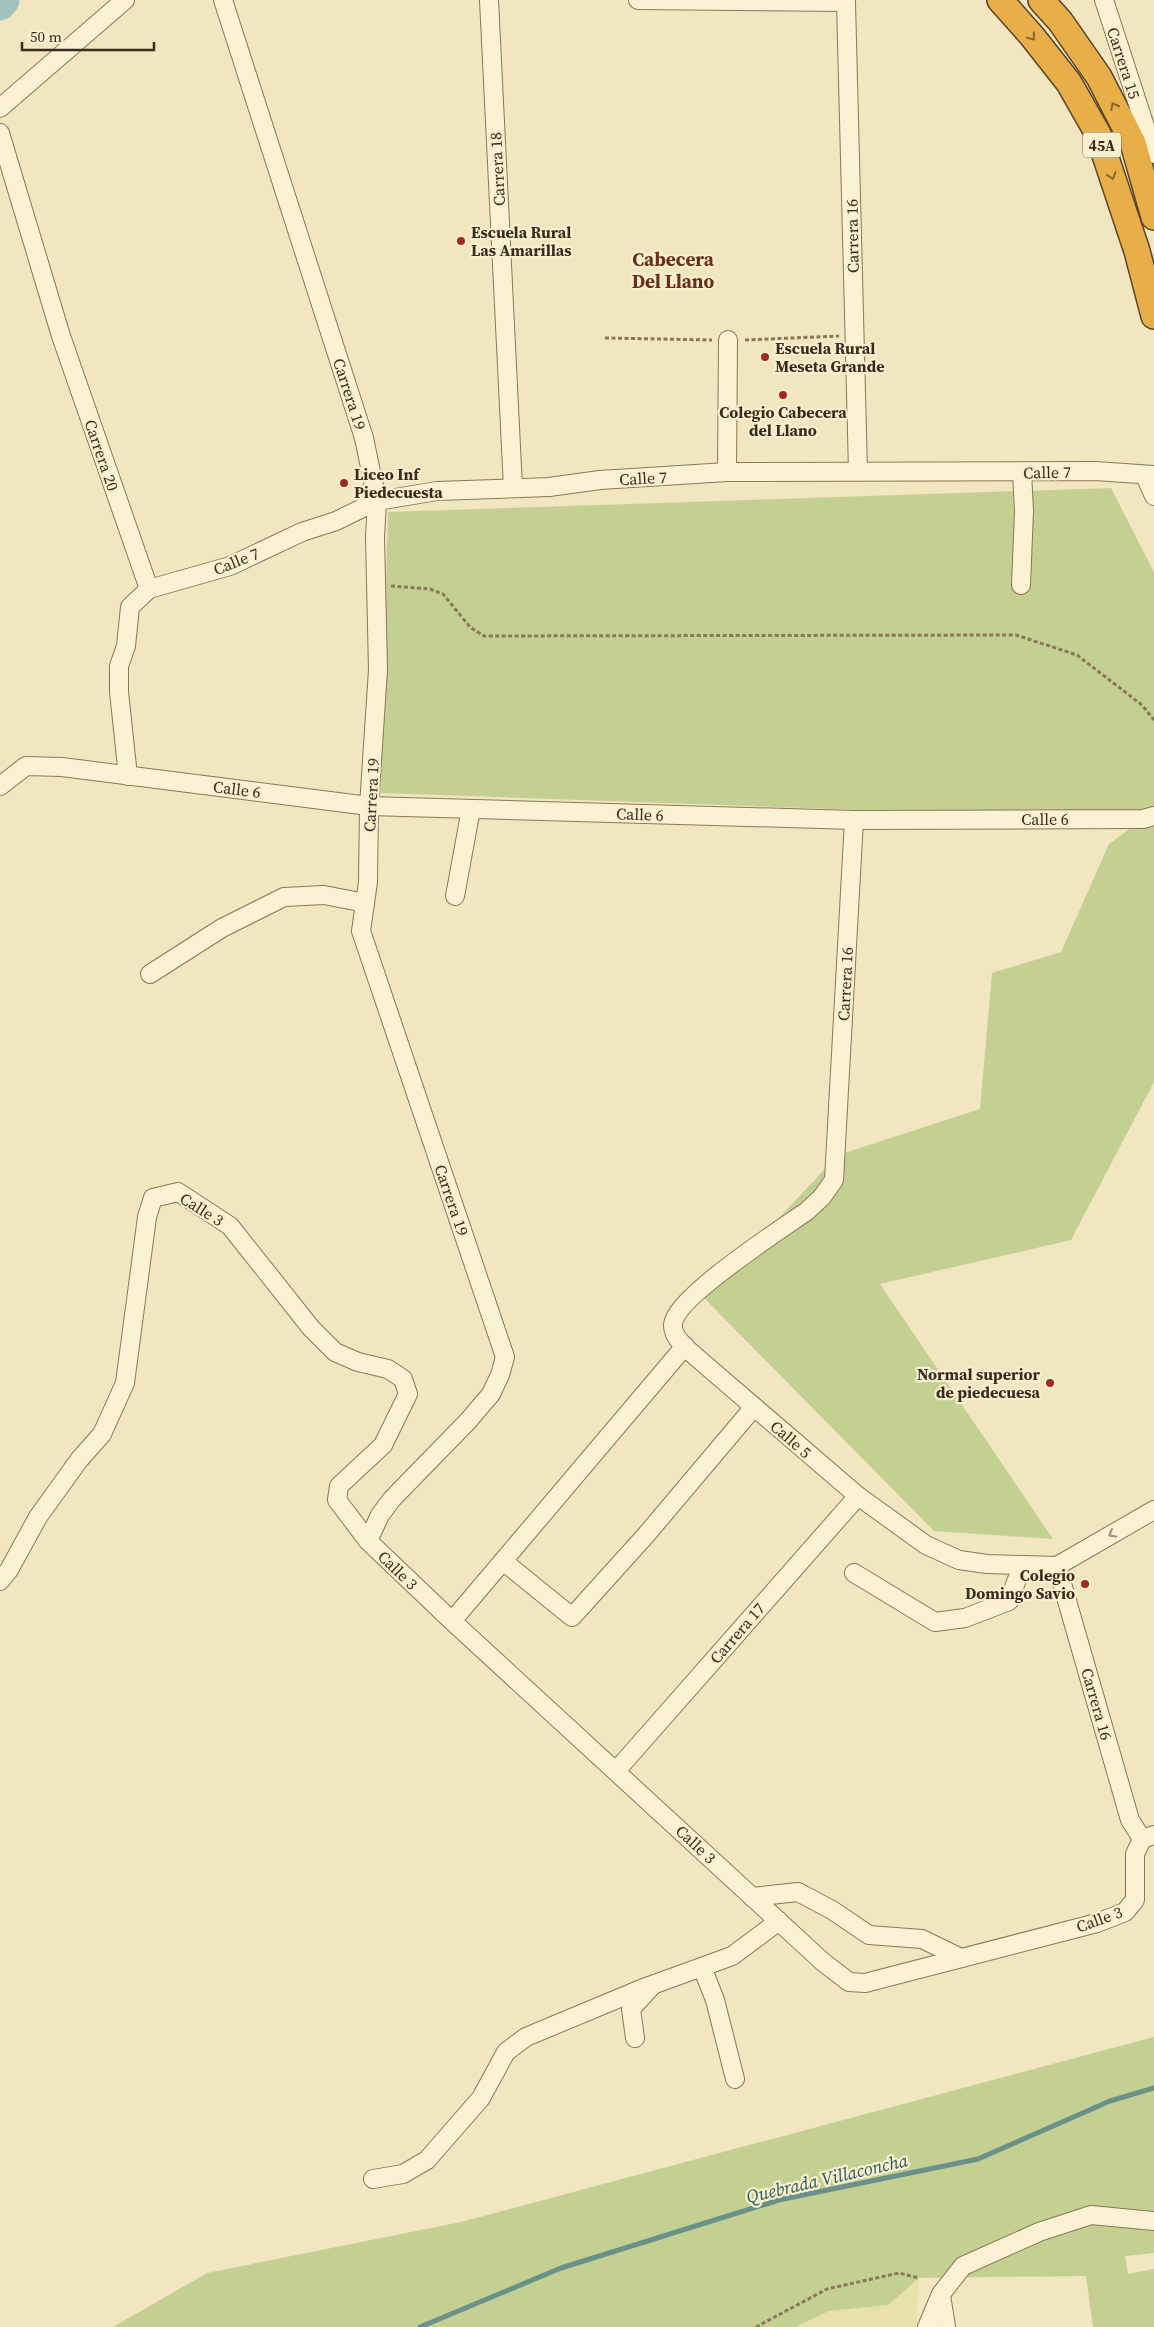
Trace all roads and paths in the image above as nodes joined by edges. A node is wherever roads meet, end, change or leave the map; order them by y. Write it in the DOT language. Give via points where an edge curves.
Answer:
graph roads {
  1 [pos="125,0"];
  2 [pos="223,0"];
  3 [pos="489,0"];
  4 [pos="647,0"];
  5 [pos="1000,0"];
  6 [pos="1041,0"];
  7 [pos="1104,0"];
  8 [pos="0,108"];
  9 [pos="0,133"];
  10 [pos="1154,154"];
  11 [pos="1154,217"];
  12 [pos="1154,316"];
  13 [pos="854,336"];
  14 [pos="605,338"];
  15 [pos="728,340"];
  16 [pos="858,471"];
  17 [pos="727,472"];
  18 [pos="1022,472"];
  19 [pos="1150,476"];
  20 [pos="513,488"];
  21 [pos="1154,496"];
  22 [pos="377,501"];
  23 [pos="1021,585"];
  24 [pos="376,586"];
  25 [pos="149,589"];
  26 [pos="1154,720"];
  27 [pos="128,776"];
  28 [pos="0,786"];
  29 [pos="369,806"];
  30 [pos="471,809"];
  31 [pos="1154,816"];
  32 [pos="854,820"];
  33 [pos="455,896"];
  34 [pos="365,903"];
  35 [pos="150,974"];
  36 [pos="836,1148"];
  37 [pos="685,1346"];
  38 [pos="754,1407"];
  39 [pos="858,1496"];
  40 [pos="1154,1510"];
  41 [pos="368,1541"];
  42 [pos="503,1561"];
  43 [pos="1022,1566"];
  44 [pos="1057,1566"];
  45 [pos="854,1574"];
  46 [pos="0,1581"];
  47 [pos="452,1621"];
  48 [pos="616,1771"];
  49 [pos="1148,1837"];
  50 [pos="752,1897"];
  51 [pos="779,1921"];
  52 [pos="961,1958"];
  53 [pos="702,1967"];
  54 [pos="652,1985"];
  55 [pos="635,2038"];
  56 [pos="734,2079"];
  57 [pos="373,2179"];
  58 [pos="1154,2221"];
  59 [pos="919,2278"];
  60 [pos="941,2294"];
  61 [pos="756,2327"];
  62 [pos="927,2327"];
  63 [pos="946,2327"];
  1 -- 8 [label="street"];
  2 -- 22 [label="street, Carrera 19" via="364,438"];
  3 -- 20 [label="street, Carrera 18"];
  4 -- 13 [label="street, Carrera 16" via="846,2"];
  5 -- 12 [label="highway, 45A, one-way" via="1069,83 1098,134 1137,251"];
  11 -- 6 [label="highway, 45A, one-way" via="1133,143 1099,77 1060,21"];
  7 -- 10 [label="street, Carrera 15"];
  9 -- 25 [label="street, Carrera 20" via="60,336"];
  13 -- 15 [label="path"];
  13 -- 16 [label="street, Carrera 16"];
  14 -- 15 [label="path"];
  15 -- 17 [label="street"];
  16 -- 17 [label="street, Calle 7"];
  16 -- 18 [label="street, Calle 7"];
  17 -- 20 [label="street, Calle 7"];
  18 -- 19 [label="street, Calle 7" via="1095,471"];
  18 -- 23 [label="street"];
  19 -- 21 [label="street"];
  20 -- 22 [label="street, Calle 7" via="437,491"];
  22 -- 24 [label="street, Carrera 19"];
  22 -- 25 [label="street, Calle 7" via="230,566"];
  24 -- 26 [label="path" via="430,589 443,594 470,627 484,636 1016,635 1076,655 1142,705"];
  24 -- 29 [label="street, Carrera 19" via="378,670"];
  25 -- 27 [label="street" via="130,607 126,646 119,666"];
  27 -- 28 [label="street" via="89,769 26,766"];
  27 -- 29 [label="street, Calle 6"];
  29 -- 30 [label="street, Calle 6"];
  29 -- 34 [label="street, Carrera 19"];
  30 -- 32 [label="street, Calle 6"];
  30 -- 33 [label="street"];
  31 -- 32 [label="street, Calle 6" via="1143,820"];
  32 -- 36 [label="street, Carrera 16"];
  34 -- 35 [label="street" via="324,895 284,897 222,928"];
  34 -- 41 [label="street, Carrera 19" via="361,931 505,1357 491,1394 392,1499"];
  36 -- 37 [label="street, Calle 5" via="834,1180 822,1197 698,1291 674,1317 673,1327"];
  37 -- 38 [label="street, Calle 5"];
  37 -- 42 [label="street"];
  38 -- 39 [label="street, Calle 5"];
  38 -- 42 [label="street" via="572,1618"];
  39 -- 43 [label="street, Calle 5" via="926,1545 959,1560"];
  39 -- 48 [label="street, Carrera 17"];
  40 -- 44 [label="street, Calle 5, one-way"];
  41 -- 46 [label="street, Calle 3" via="338,1500 339,1486 384,1445 408,1394 403,1379 388,1370 335,1352 311,1328 230,1226 178,1192 153,1198 147,1217 125,1383 102,1434 38,1517"];
  41 -- 47 [label="street, Calle 3"];
  42 -- 47 [label="street"];
  43 -- 44 [label="street, Calle 5"];
  43 -- 45 [label="street" via="1009,1601 965,1618 935,1622"];
  44 -- 49 [label="street, Carrera 16" via="1130,1820"];
  47 -- 48 [label="street, Calle 3"];
  48 -- 50 [label="street, Calle 3"];
  49 -- 52 [label="street, Calle 3" via="1135,1854 1135,1900 1125,1912 1097,1923"];
  50 -- 51 [label="street, Calle 3"];
  50 -- 52 [label="street" via="798,1892 869,1935 922,1939"];
  51 -- 52 [label="street, Calle 3" via="849,1982 865,1983"];
  51 -- 53 [label="street" via="732,1956"];
  53 -- 54 [label="street"];
  53 -- 56 [label="street"];
  54 -- 55 [label="street" via="632,2009"];
  54 -- 57 [label="street" via="526,2037 506,2052 481,2098 426,2160 403,2174"];
  58 -- 60 [label="street" via="1091,2215 1039,2232 963,2266"];
  59 -- 61 [label="path" via="899,2273 827,2289"];
  60 -- 62 [label="street"];
  60 -- 63 [label="street"];
}
